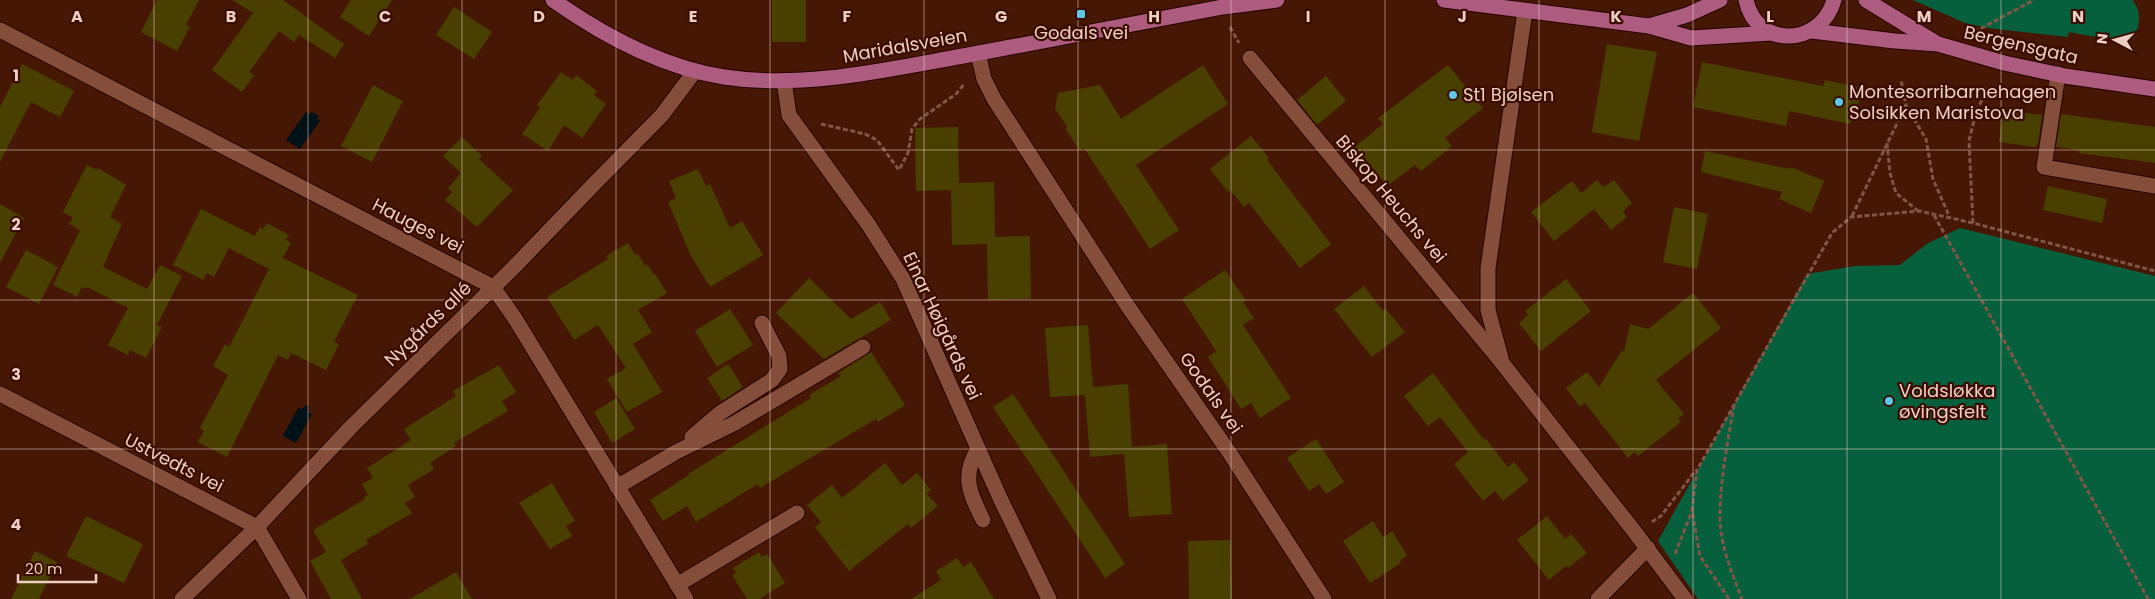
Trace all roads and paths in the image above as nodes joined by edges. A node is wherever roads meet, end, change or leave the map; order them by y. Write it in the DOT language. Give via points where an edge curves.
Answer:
graph roads {
  1 [pos="553,0"];
  2 [pos="1277,0"];
  3 [pos="1444,0"];
  4 [pos="1720,0"];
  5 [pos="1746,0"];
  6 [pos="1834,0"];
  7 [pos="1866,0"];
  8 [pos="2034,0"];
  9 [pos="1244,2"];
  10 [pos="1223,8"];
  11 [pos="1524,10"];
  12 [pos="1649,26"];
  13 [pos="0,30"];
  14 [pos="1812,31"];
  15 [pos="1974,32"];
  16 [pos="1772,33"];
  17 [pos="1938,44"];
  18 [pos="978,53"];
  19 [pos="1250,58"];
  20 [pos="695,71"];
  21 [pos="2058,74"];
  22 [pos="1901,80"];
  23 [pos="784,81"];
  24 [pos="965,83"];
  25 [pos="1988,88"];
  26 [pos="2155,89"];
  27 [pos="1906,105"];
  28 [pos="790,115"];
  29 [pos="1887,143"];
  30 [pos="2155,186"];
  31 [pos="1919,211"];
  32 [pos="1934,214"];
  33 [pos="1851,217"];
  34 [pos="1950,218"];
  35 [pos="1973,223"];
  36 [pos="2155,271"];
  37 [pos="493,287"];
  38 [pos="762,323"];
  39 [pos="862,347"];
  40 [pos="1503,364"];
  41 [pos="0,394"];
  42 [pos="1735,402"];
  43 [pos="978,449"];
  44 [pos="676,452"];
  45 [pos="1697,470"];
  46 [pos="617,487"];
  47 [pos="1692,510"];
  48 [pos="797,513"];
  49 [pos="983,520"];
  50 [pos="1646,523"];
  51 [pos="257,527"];
  52 [pos="1648,548"];
  53 [pos="1673,558"];
  54 [pos="677,585"];
  55 [pos="182,599"];
  56 [pos="299,599"];
  57 [pos="686,599"];
  58 [pos="1049,599"];
  59 [pos="1324,599"];
  60 [pos="1598,599"];
  61 [pos="1685,599"];
  62 [pos="1729,599"];
  63 [pos="1742,599"];
  64 [pos="2148,599"];
  1 -- 20 [label="main road, Maridalsveien" via="638,51"];
  2 -- 9 [label="main road, Maridalsveien"];
  3 -- 11 [label="main road"];
  4 -- 12 [label="main road" via="1687,15"];
  5 -- 16 [label="main road" via="1751,15"];
  6 -- 14 [label="main road" via="1828,16"];
  7 -- 17 [label="main road, Bergensgata"];
  8 -- 15 [label="path"];
  9 -- 10 [label="main road, Maridalsveien"];
  10 -- 18 [label="main road, Maridalsveien"];
  10 -- 19 [label="path" via="1232,33"];
  11 -- 12 [label="main road"];
  11 -- 40 [label="street, Biskop Heuchs vei" via="1488,268 1488,310"];
  12 -- 16 [label="main road" via="1691,38"];
  13 -- 37 [label="street, Hauges vei"];
  14 -- 16 [label="main road, Bergensgata" via="1792,36"];
  14 -- 17 [label="main road, Bergensgata"];
  17 -- 21 [label="main road, Bergensgata"];
  18 -- 23 [label="main road, Maridalsveien" via="866,73"];
  18 -- 59 [label="street, Godals vei" via="984,79 994,99"];
  19 -- 40 [label="street, Biskop Heuchs vei"];
  20 -- 23 [label="main road, Maridalsveien" via="724,77"];
  20 -- 37 [label="street, Nygårds allé" via="662,115"];
  21 -- 26 [label="main road, Bergensgata"];
  21 -- 30 [label="street" via="2044,166"];
  22 -- 27 [label="path"];
  23 -- 28 [label="street, Einar Høigårds vei"];
  24 -- 28 [label="path" via="912,129 908,153 899,170 877,140"];
  25 -- 35 [label="path" via="1976,112 1969,141"];
  27 -- 29 [label="path"];
  27 -- 34 [label="path" via="1926,138 1933,179"];
  28 -- 43 [label="street, Einar Høigårds vei" via="903,279"];
  29 -- 31 [label="path" via="1896,192"];
  29 -- 33 [label="path"];
  31 -- 32 [label="path"];
  31 -- 33 [label="path"];
  32 -- 34 [label="path"];
  32 -- 64 [label="path"];
  33 -- 42 [label="path" via="1832,232"];
  34 -- 35 [label="path"];
  35 -- 36 [label="path"];
  37 -- 46 [label="street, Hauges vei"];
  37 -- 51 [label="street, Nygårds allé" via="352,426"];
  38 -- 44 [label="street" via="779,356 780,369 776,375 764,387 720,413"];
  39 -- 44 [label="street" via="736,423"];
  40 -- 52 [label="street, Biskop Heuchs vei"];
  41 -- 51 [label="street, Ustvedts vei"];
  42 -- 45 [label="path"];
  42 -- 63 [label="path" via="1720,518 1728,561"];
  43 -- 49 [label="street" via="970,462 968,478"];
  43 -- 58 [label="street, Einar Høigårds vei"];
  44 -- 46 [label="street"];
  45 -- 47 [label="path"];
  45 -- 50 [label="path" via="1662,516"];
  46 -- 54 [label="street, Hauges vei"];
  47 -- 53 [label="path"];
  47 -- 62 [label="path" via="1700,556"];
  48 -- 54 [label="street"];
  51 -- 55 [label="street, Nygårds allé"];
  51 -- 56 [label="street"];
  52 -- 60 [label="street"];
  52 -- 61 [label="street, Biskop Heuchs vei"];
  54 -- 57 [label="street, Hauges vei"];
}
